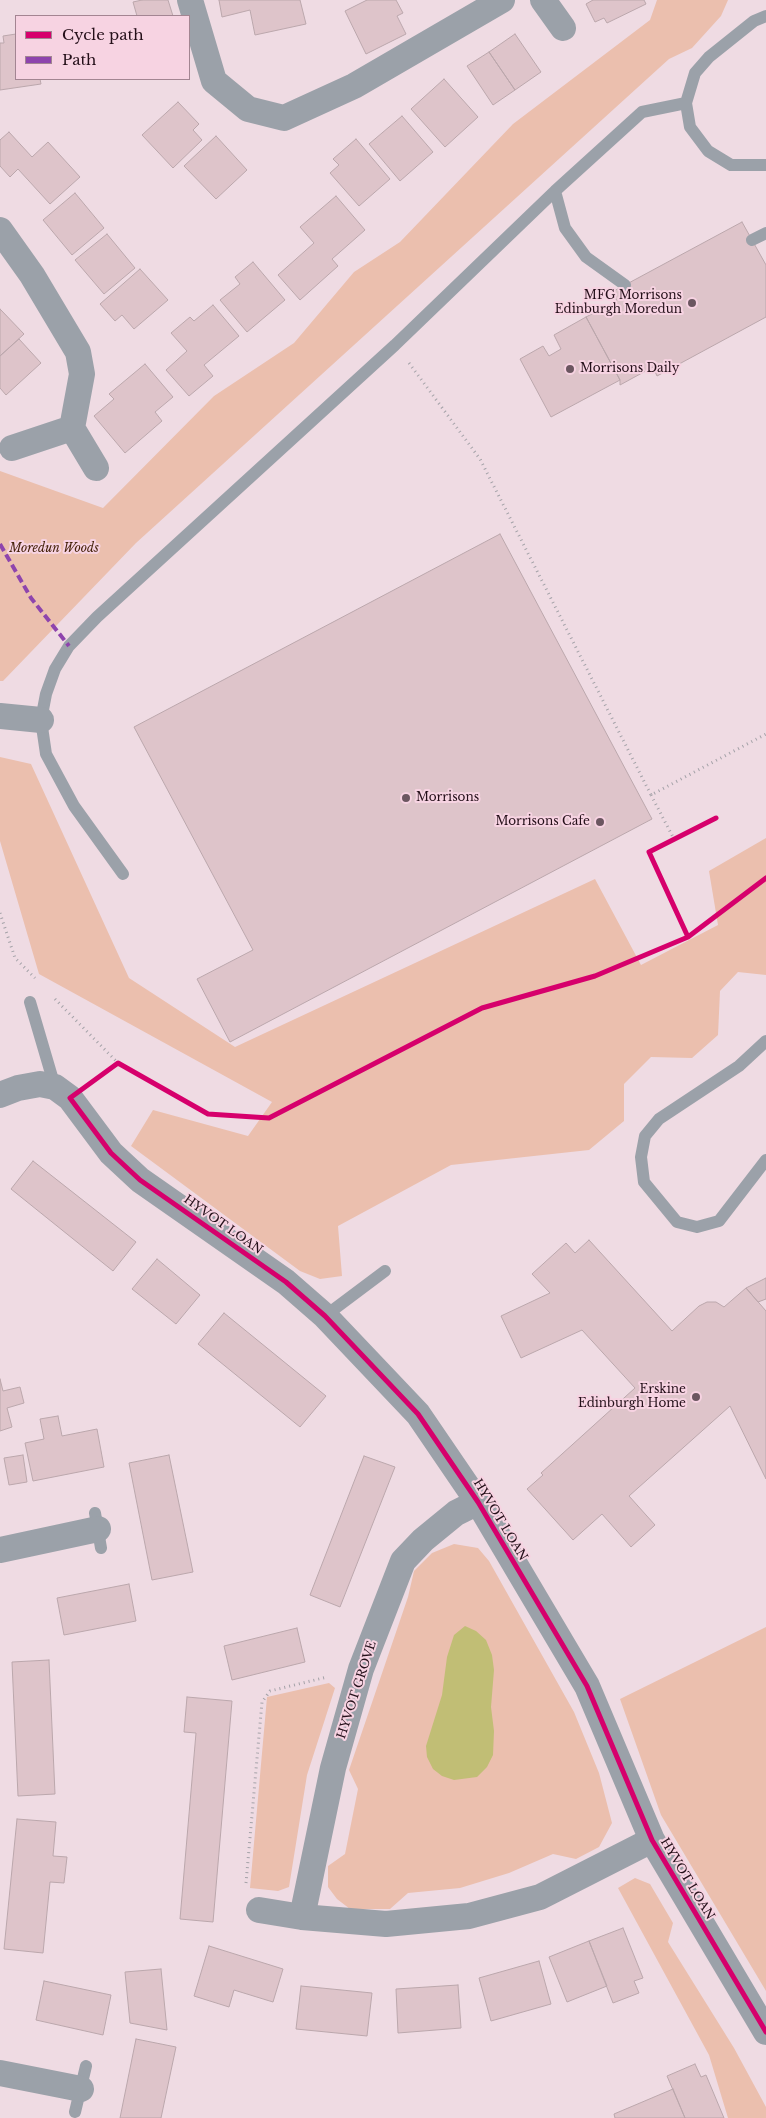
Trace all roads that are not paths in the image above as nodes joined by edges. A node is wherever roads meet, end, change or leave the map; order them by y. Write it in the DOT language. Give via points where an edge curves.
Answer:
graph roads {
  1 [pos="190,0"];
  2 [pos="502,0"];
  3 [pos="543,0"];
  4 [pos="766,16"];
  5 [pos="563,28"];
  6 [pos="686,103"];
  7 [pos="766,165"];
  8 [pos="556,190"];
  9 [pos="0,230"];
  10 [pos="766,233"];
  11 [pos="752,240"];
  12 [pos="625,285"];
  13 [pos="72,428"];
  14 [pos="12,448"];
  15 [pos="96,468"];
  16 [pos="0,716"];
  17 [pos="41,720"];
  18 [pos="123,874"];
  19 [pos="30,1002"];
  20 [pos="766,1041"];
  21 [pos="62,1092"];
  22 [pos="0,1095"];
  23 [pos="766,1160"];
  24 [pos="385,1271"];
  25 [pos="325,1316"];
  26 [pos="478,1502"];
  27 [pos="98,1530"];
  28 [pos="0,1550"];
  29 [pos="652,1840"];
  30 [pos="259,1910"];
  31 [pos="302,1917"];
  32 [pos="766,2032"];
  33 [pos="0,2072"];
  34 [pos="81,2089"];
  1 -- 2 [label="street" via="214,81 248,109 284,118 354,86"];
  3 -- 5 [label="street"];
  4 -- 6 [label="lane" via="754,21 709,57 695,73"];
  6 -- 7 [label="lane" via="690,127 708,151 731,164"];
  6 -- 8 [label="lane" via="642,112"];
  8 -- 12 [label="lane" via="565,228 586,257"];
  8 -- 17 [label="lane" via="395,345 68,646 55,669"];
  9 -- 13 [label="street" via="32,275 78,352 82,374"];
  10 -- 11 [label="lane"];
  13 -- 14 [label="street"];
  13 -- 15 [label="street"];
  16 -- 17 [label="street"];
  17 -- 18 [label="lane" via="46,754 74,806"];
  19 -- 21 [label="lane"];
  20 -- 23 [label="lane" via="739,1066 659,1119 645,1136 642,1157 644,1182 677,1222 697,1227 719,1221"];
  21 -- 22 [label="street" via="40,1084"];
  21 -- 25 [label="street, HYVOT LOAN" via="111,1153 140,1180 286,1282"];
  24 -- 25 [label="lane"];
  25 -- 26 [label="street, HYVOT LOAN" via="418,1414"];
  26 -- 29 [label="street, HYVOT LOAN" via="587,1686"];
  26 -- 31 [label="street, HYVOT GROVE" via="456,1513 403,1561 361,1669 333,1768"];
  27 -- 28 [label="street"];
  29 -- 31 [label="street" via="540,1897 469,1916 386,1924"];
  29 -- 32 [label="street, HYVOT LOAN"];
  30 -- 31 [label="street"];
  33 -- 34 [label="street"];
}
